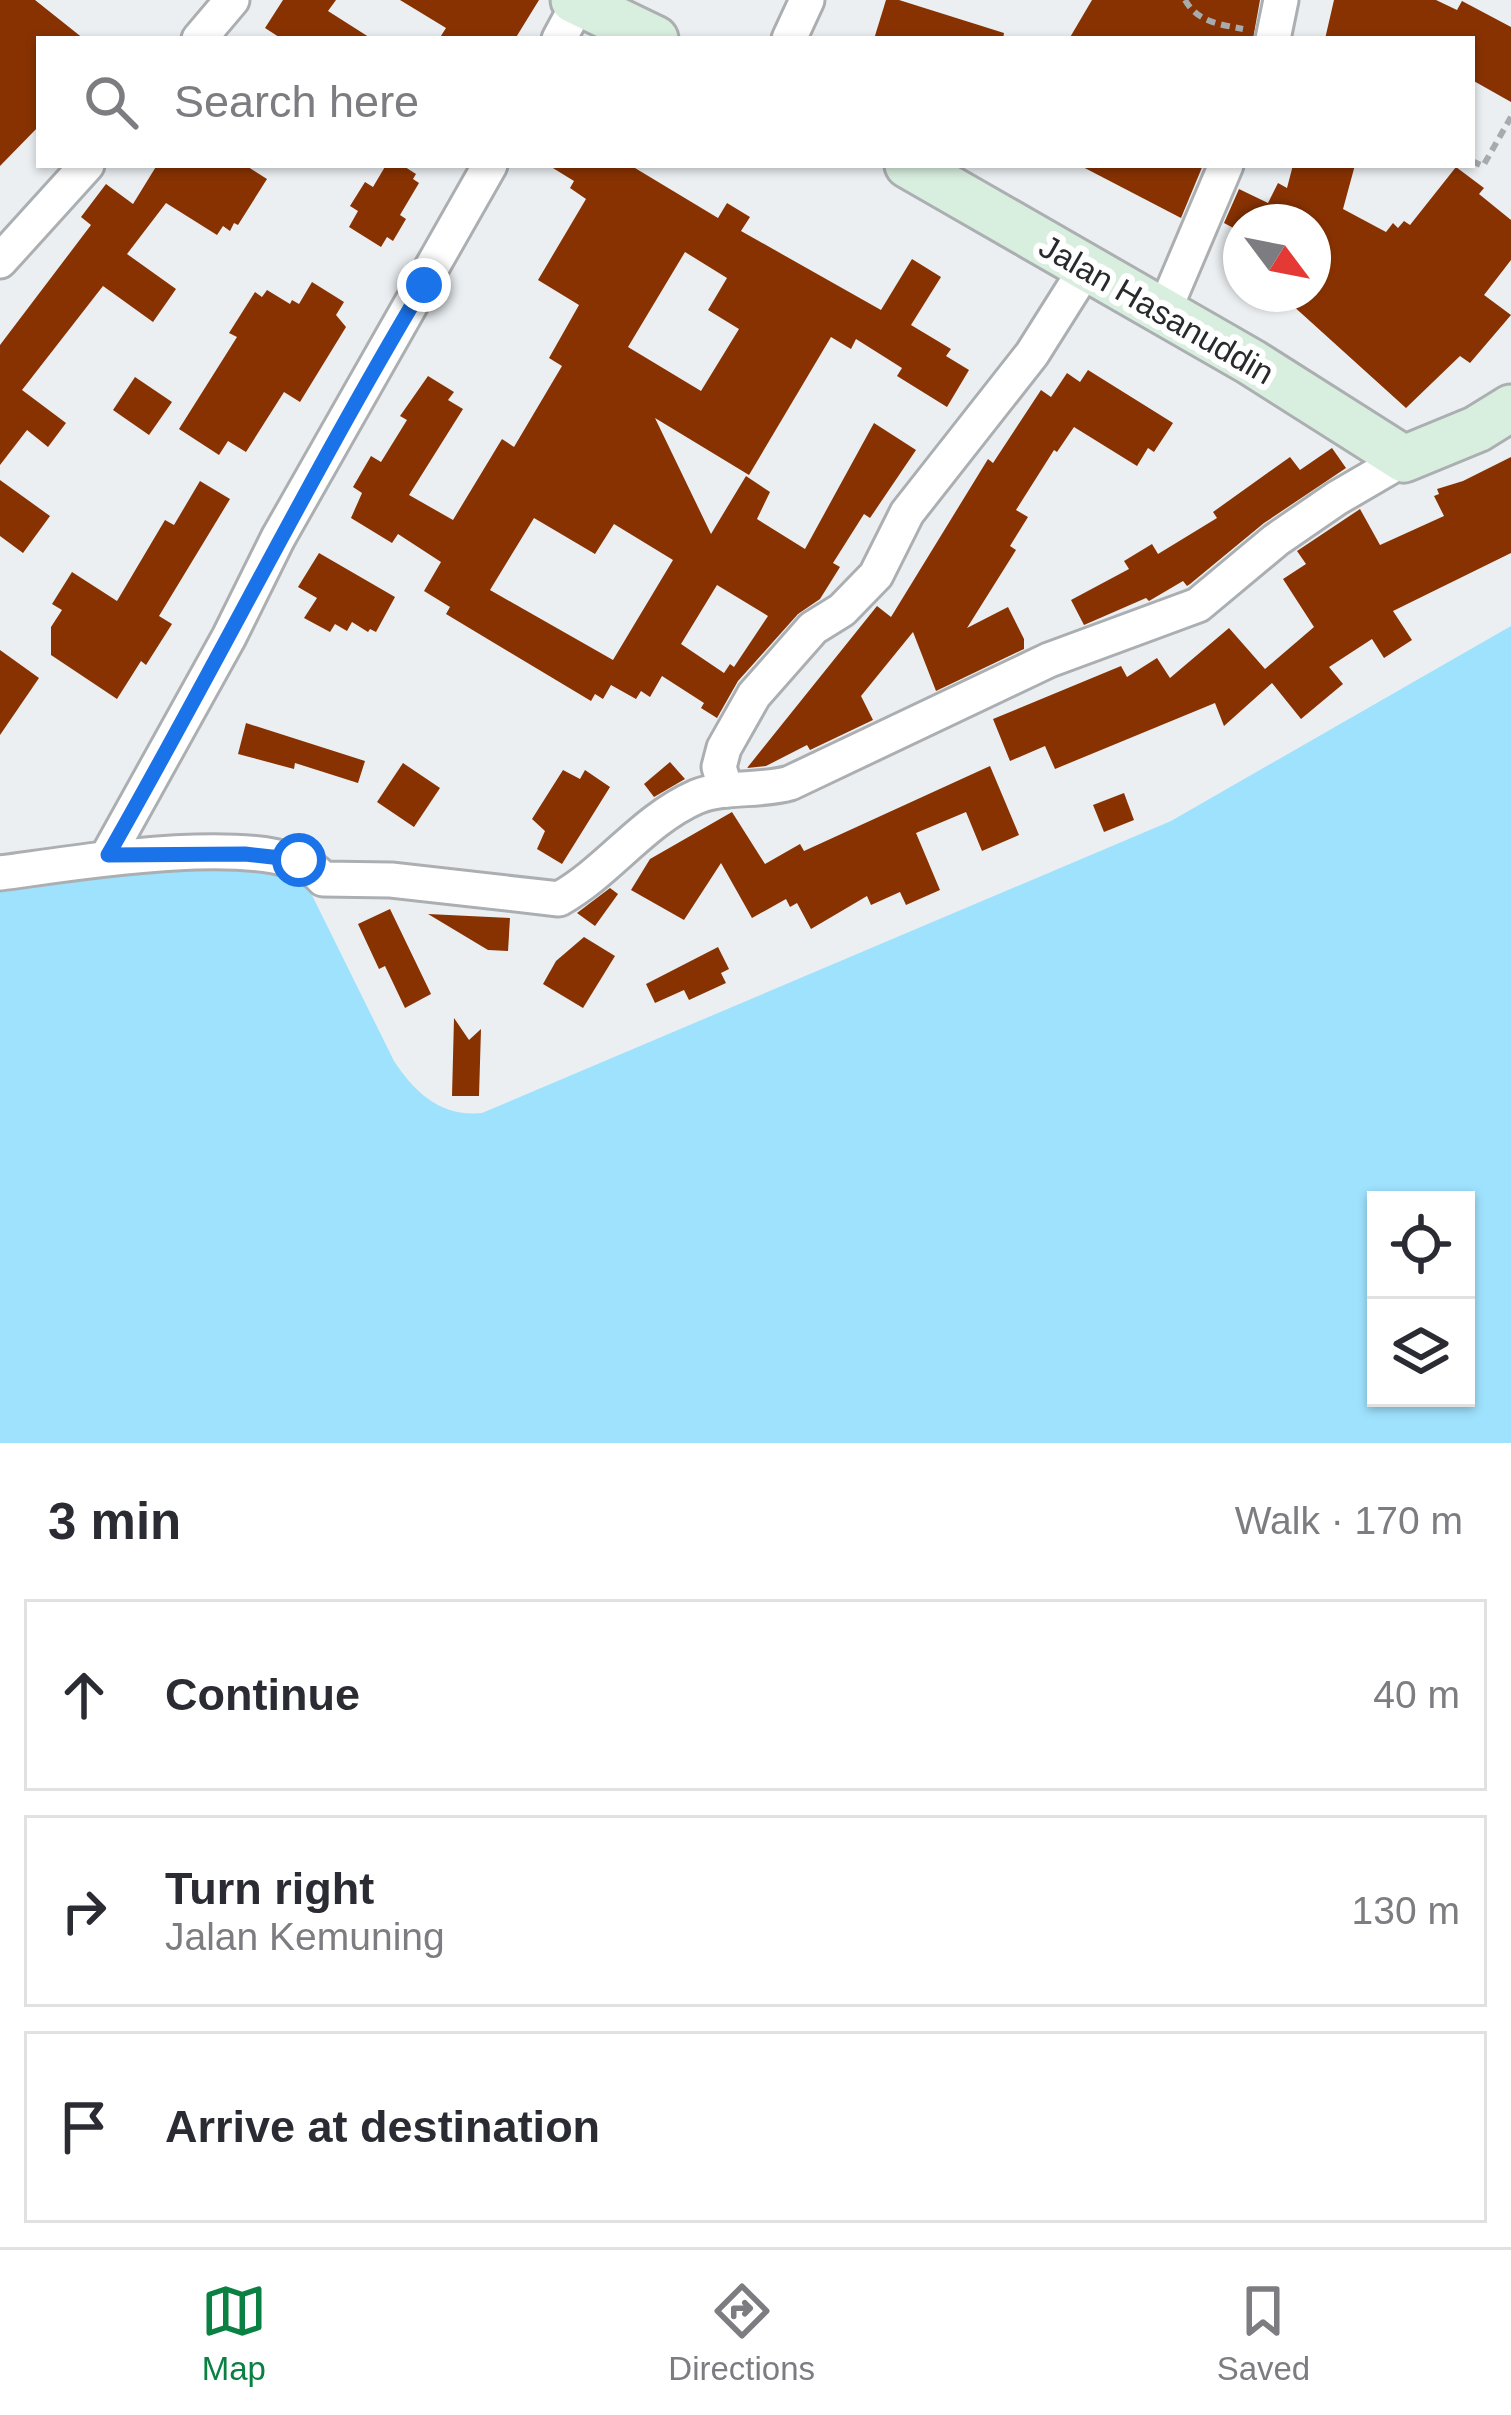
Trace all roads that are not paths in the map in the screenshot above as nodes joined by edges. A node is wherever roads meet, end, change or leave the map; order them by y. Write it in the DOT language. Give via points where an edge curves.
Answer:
graph roads {
  1 [pos="232,0"];
  2 [pos="807,0"];
  3 [pos="571,14"];
  4 [pos="202,36"];
  5 [pos="646,36"];
  6 [pos="790,36"];
  7 [pos="84,168"];
  8 [pos="488,168"];
  9 [pos="913,168"];
  10 [pos="1225,168"];
  11 [pos="0,261"];
  12 [pos="1085,270"];
  13 [pos="1164,311"];
  14 [pos="1511,408"];
  15 [pos="1404,459"];
  16 [pos="726,790"];
  17 [pos="108,855"];
  18 [pos="0,873"];
  1 -- 4 [label="street"];
  2 -- 6 [label="street"];
  3 -- 5 [label="street"];
  7 -- 11 [label="street"];
  8 -- 17 [label="street"];
  9 -- 12 [label="street, Jalan Hasanuddin"];
  10 -- 13 [label="street"];
  12 -- 13 [label="street, Jalan Hasanuddin"];
  12 -- 16 [label="street" via="1032,354 907,513 876,575 754,694 724,748"];
  13 -- 15 [label="street, Jalan Hasanuddin"];
  14 -- 15 [label="street"];
  15 -- 16 [label="street" via="1174,617 1049,660 790,783"];
  16 -- 17 [label="street" via="654,822 559,898 323,879 299,860 245,854"];
  17 -- 18 [label="street"];
}
